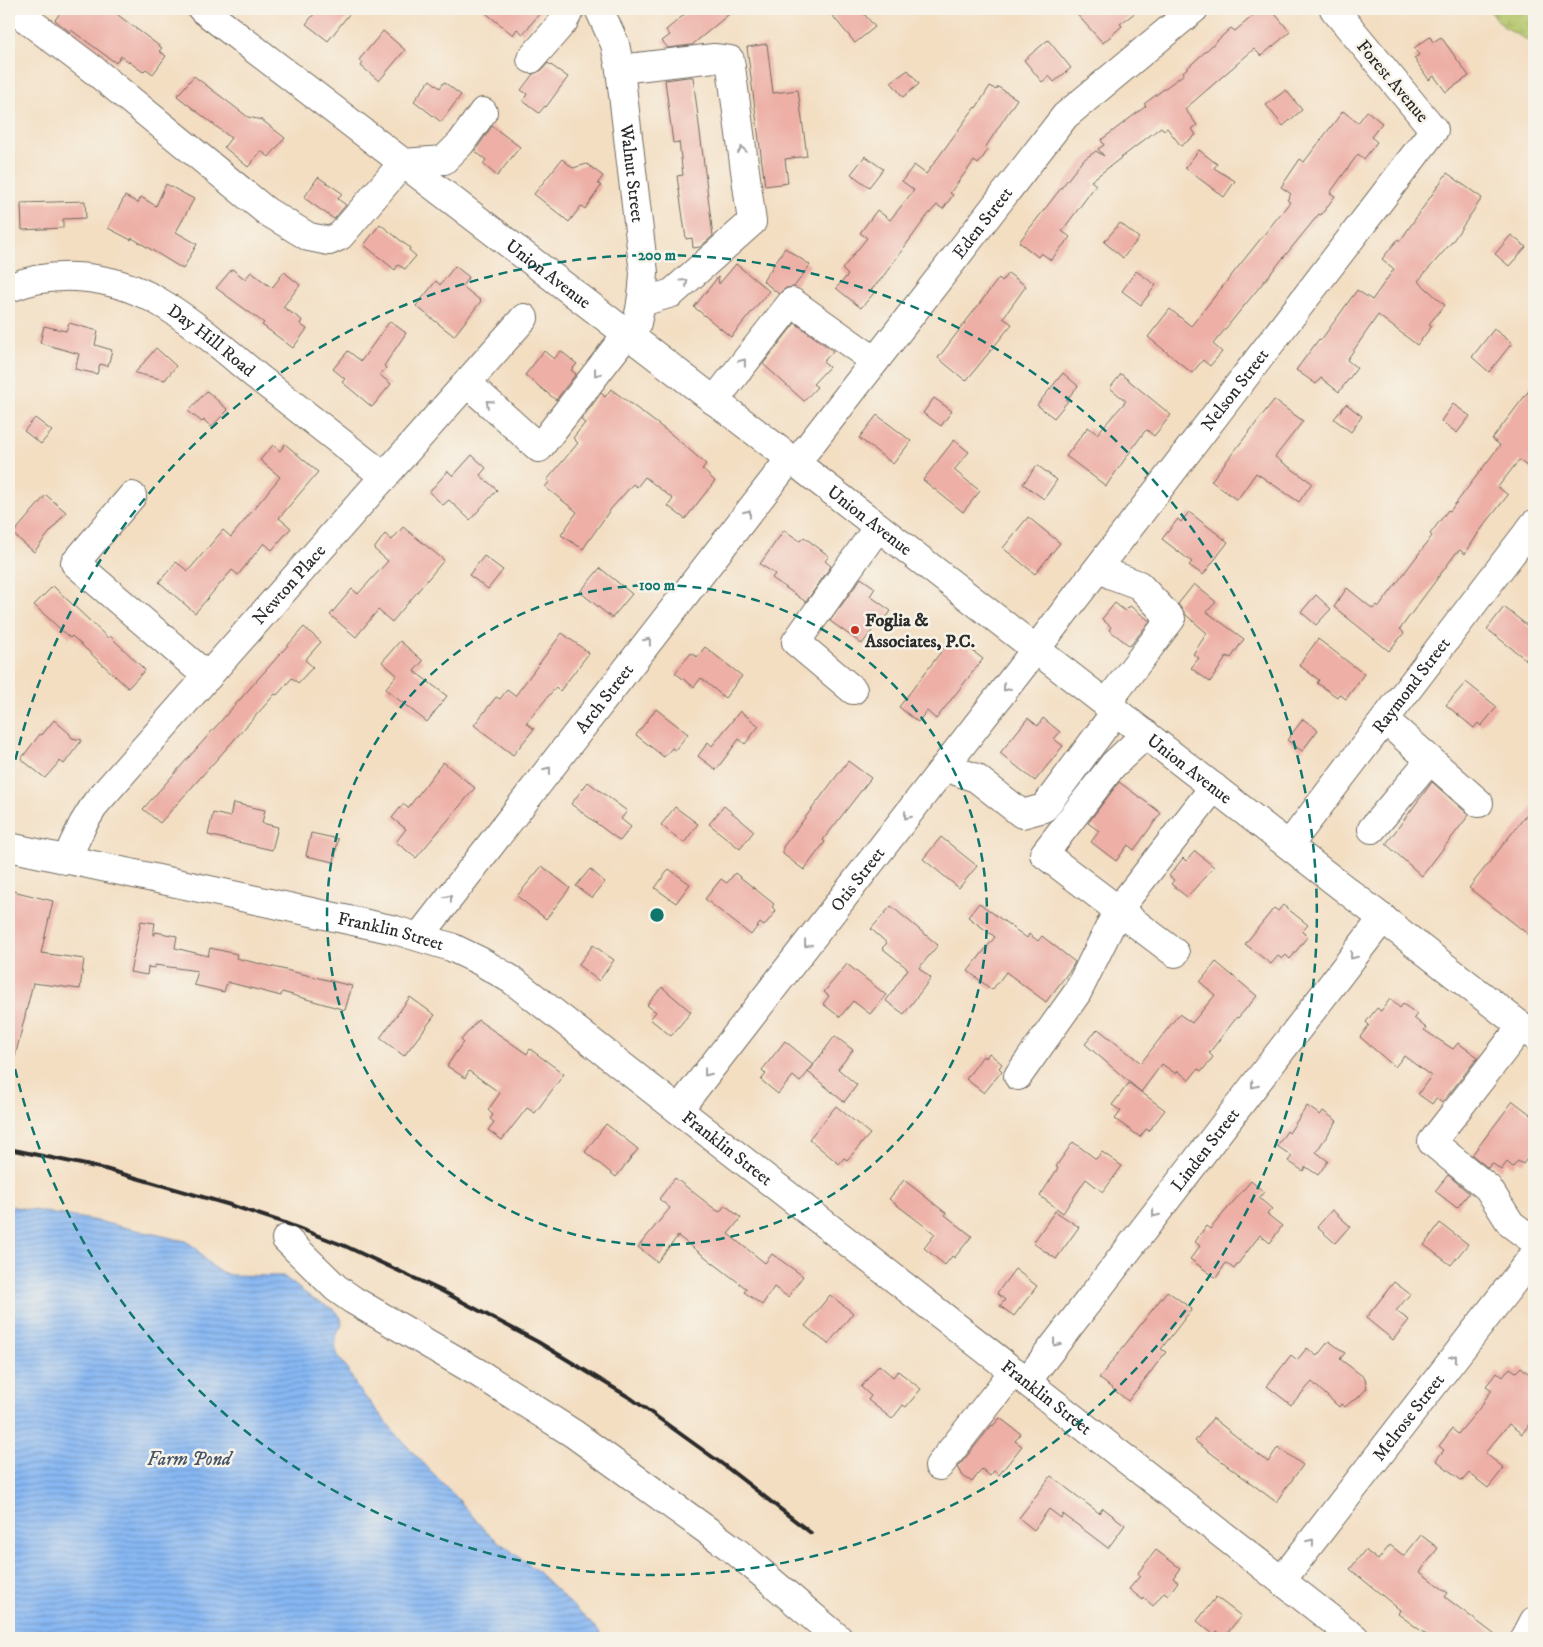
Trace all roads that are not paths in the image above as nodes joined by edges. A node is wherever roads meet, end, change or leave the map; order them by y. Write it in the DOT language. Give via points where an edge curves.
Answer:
graph roads {
  1 [pos="13,9"];
  2 [pos="202,9"];
  3 [pos="570,9"];
  4 [pos="1194,9"];
  5 [pos="1334,9"];
  6 [pos="608,13"];
  7 [pos="531,59"];
  8 [pos="620,69"];
  9 [pos="483,112"];
  10 [pos="1434,130"];
  11 [pos="403,163"];
  12 [pos="9,288"];
  13 [pos="642,302"];
  14 [pos="524,318"];
  15 [pos="629,337"];
  16 [pos="875,361"];
  17 [pos="467,383"];
  18 [pos="714,401"];
  19 [pos="793,461"];
  20 [pos="385,477"];
  21 [pos="132,496"];
  22 [pos="1534,524"];
  23 [pos="878,527"];
  24 [pos="1100,567"];
  25 [pos="1036,649"];
  26 [pos="208,676"];
  27 [pos="854,690"];
  28 [pos="1111,708"];
  29 [pos="1385,720"];
  30 [pos="1146,734"];
  31 [pos="1430,760"];
  32 [pos="945,767"];
  33 [pos="1214,787"];
  34 [pos="1479,803"];
  35 [pos="1372,829"];
  36 [pos="1289,845"];
  37 [pos="9,847"];
  38 [pos="66,860"];
  39 [pos="1118,910"];
  40 [pos="1383,918"];
  41 [pos="419,936"];
  42 [pos="1175,953"];
  43 [pos="1528,1031"];
  44 [pos="1018,1076"];
  45 [pos="679,1109"];
  46 [pos="286,1239"];
  47 [pos="1534,1242"];
  48 [pos="1534,1255"];
  49 [pos="1020,1376"];
  50 [pos="940,1466"];
  51 [pos="1282,1580"];
  52 [pos="1534,1621"];
  53 [pos="838,1638"];
  54 [pos="1355,1638"];
  55 [pos="1525,1638"];
  1 -- 11 [label="street" via="95,71 266,211 309,237 329,242 340,236"];
  2 -- 11 [label="street, Union Avenue"];
  3 -- 7 [label="street" via="564,21"];
  4 -- 16 [label="street, Eden Street" via="1065,116"];
  5 -- 10 [label="street, Forest Avenue"];
  6 -- 8 [label="street, Walnut Street"];
  8 -- 13 [label="street, Walnut Street" via="644,273"];
  13 -- 8 [label="street, one-way" via="672,294 752,222 730,60 714,58"];
  9 -- 11 [label="street" via="461,144 444,160"];
  10 -- 24 [label="street, Nelson Street"];
  11 -- 15 [label="street, Union Avenue"];
  12 -- 20 [label="street, Day Hill Road" via="44,278 82,277 119,285 155,299 195,326"];
  13 -- 15 [label="street, Walnut Street" via="639,319"];
  14 -- 17 [label="street, Newton Place"];
  15 -- 17 [label="street, Walnut Street, one-way" via="539,448"];
  15 -- 18 [label="street, Union Avenue"];
  18 -- 16 [label="street, one-way" via="792,302"];
  16 -- 19 [label="street, Eden Street"];
  17 -- 20 [label="street, Newton Place"];
  18 -- 19 [label="street, Union Avenue"];
  19 -- 23 [label="street, Union Avenue"];
  41 -- 19 [label="street, Arch Street, one-way"];
  20 -- 26 [label="street, Newton Place"];
  21 -- 26 [label="street" via="75,563"];
  22 -- 29 [label="street, Raymond Street"];
  23 -- 25 [label="street, Union Avenue"];
  23 -- 27 [label="street" via="796,642"];
  24 -- 25 [label="street, Nelson Street"];
  24 -- 28 [label="street" via="1139,585 1171,619"];
  25 -- 28 [label="street, Union Avenue"];
  25 -- 32 [label="street, Otis Street, one-way"];
  26 -- 38 [label="street, Newton Place" via="96,803"];
  28 -- 30 [label="street, Union Avenue"];
  28 -- 32 [label="street" via="1044,808 1022,814 976,778"];
  29 -- 31 [label="street"];
  29 -- 36 [label="street, Raymond Street"];
  30 -- 33 [label="street, Union Avenue"];
  30 -- 39 [label="street" via="1113,765 1044,854"];
  31 -- 34 [label="street"];
  31 -- 35 [label="street"];
  32 -- 45 [label="street, Otis Street, one-way"];
  33 -- 36 [label="street, Union Avenue"];
  33 -- 39 [label="street"];
  36 -- 40 [label="street, Union Avenue"];
  37 -- 38 [label="street, Franklin Street"];
  38 -- 41 [label="street, Franklin Street"];
  39 -- 42 [label="street"];
  39 -- 44 [label="street" via="1077,993"];
  40 -- 43 [label="street, Union Avenue"];
  40 -- 49 [label="street, Linden Street, one-way"];
  41 -- 45 [label="street, Franklin Street" via="480,961 512,980"];
  43 -- 47 [label="street" via="1432,1142 1488,1188 1511,1224"];
  45 -- 49 [label="street, Franklin Street"];
  46 -- 53 [label="street" via="336,1288 353,1300 480,1374 574,1434 738,1553"];
  51 -- 48 [label="street, Melrose Street, one-way"];
  49 -- 50 [label="street, Linden Street"];
  49 -- 51 [label="street, Franklin Street"];
  51 -- 54 [label="street, Franklin Street"];
  52 -- 55 [label="street"];
}
